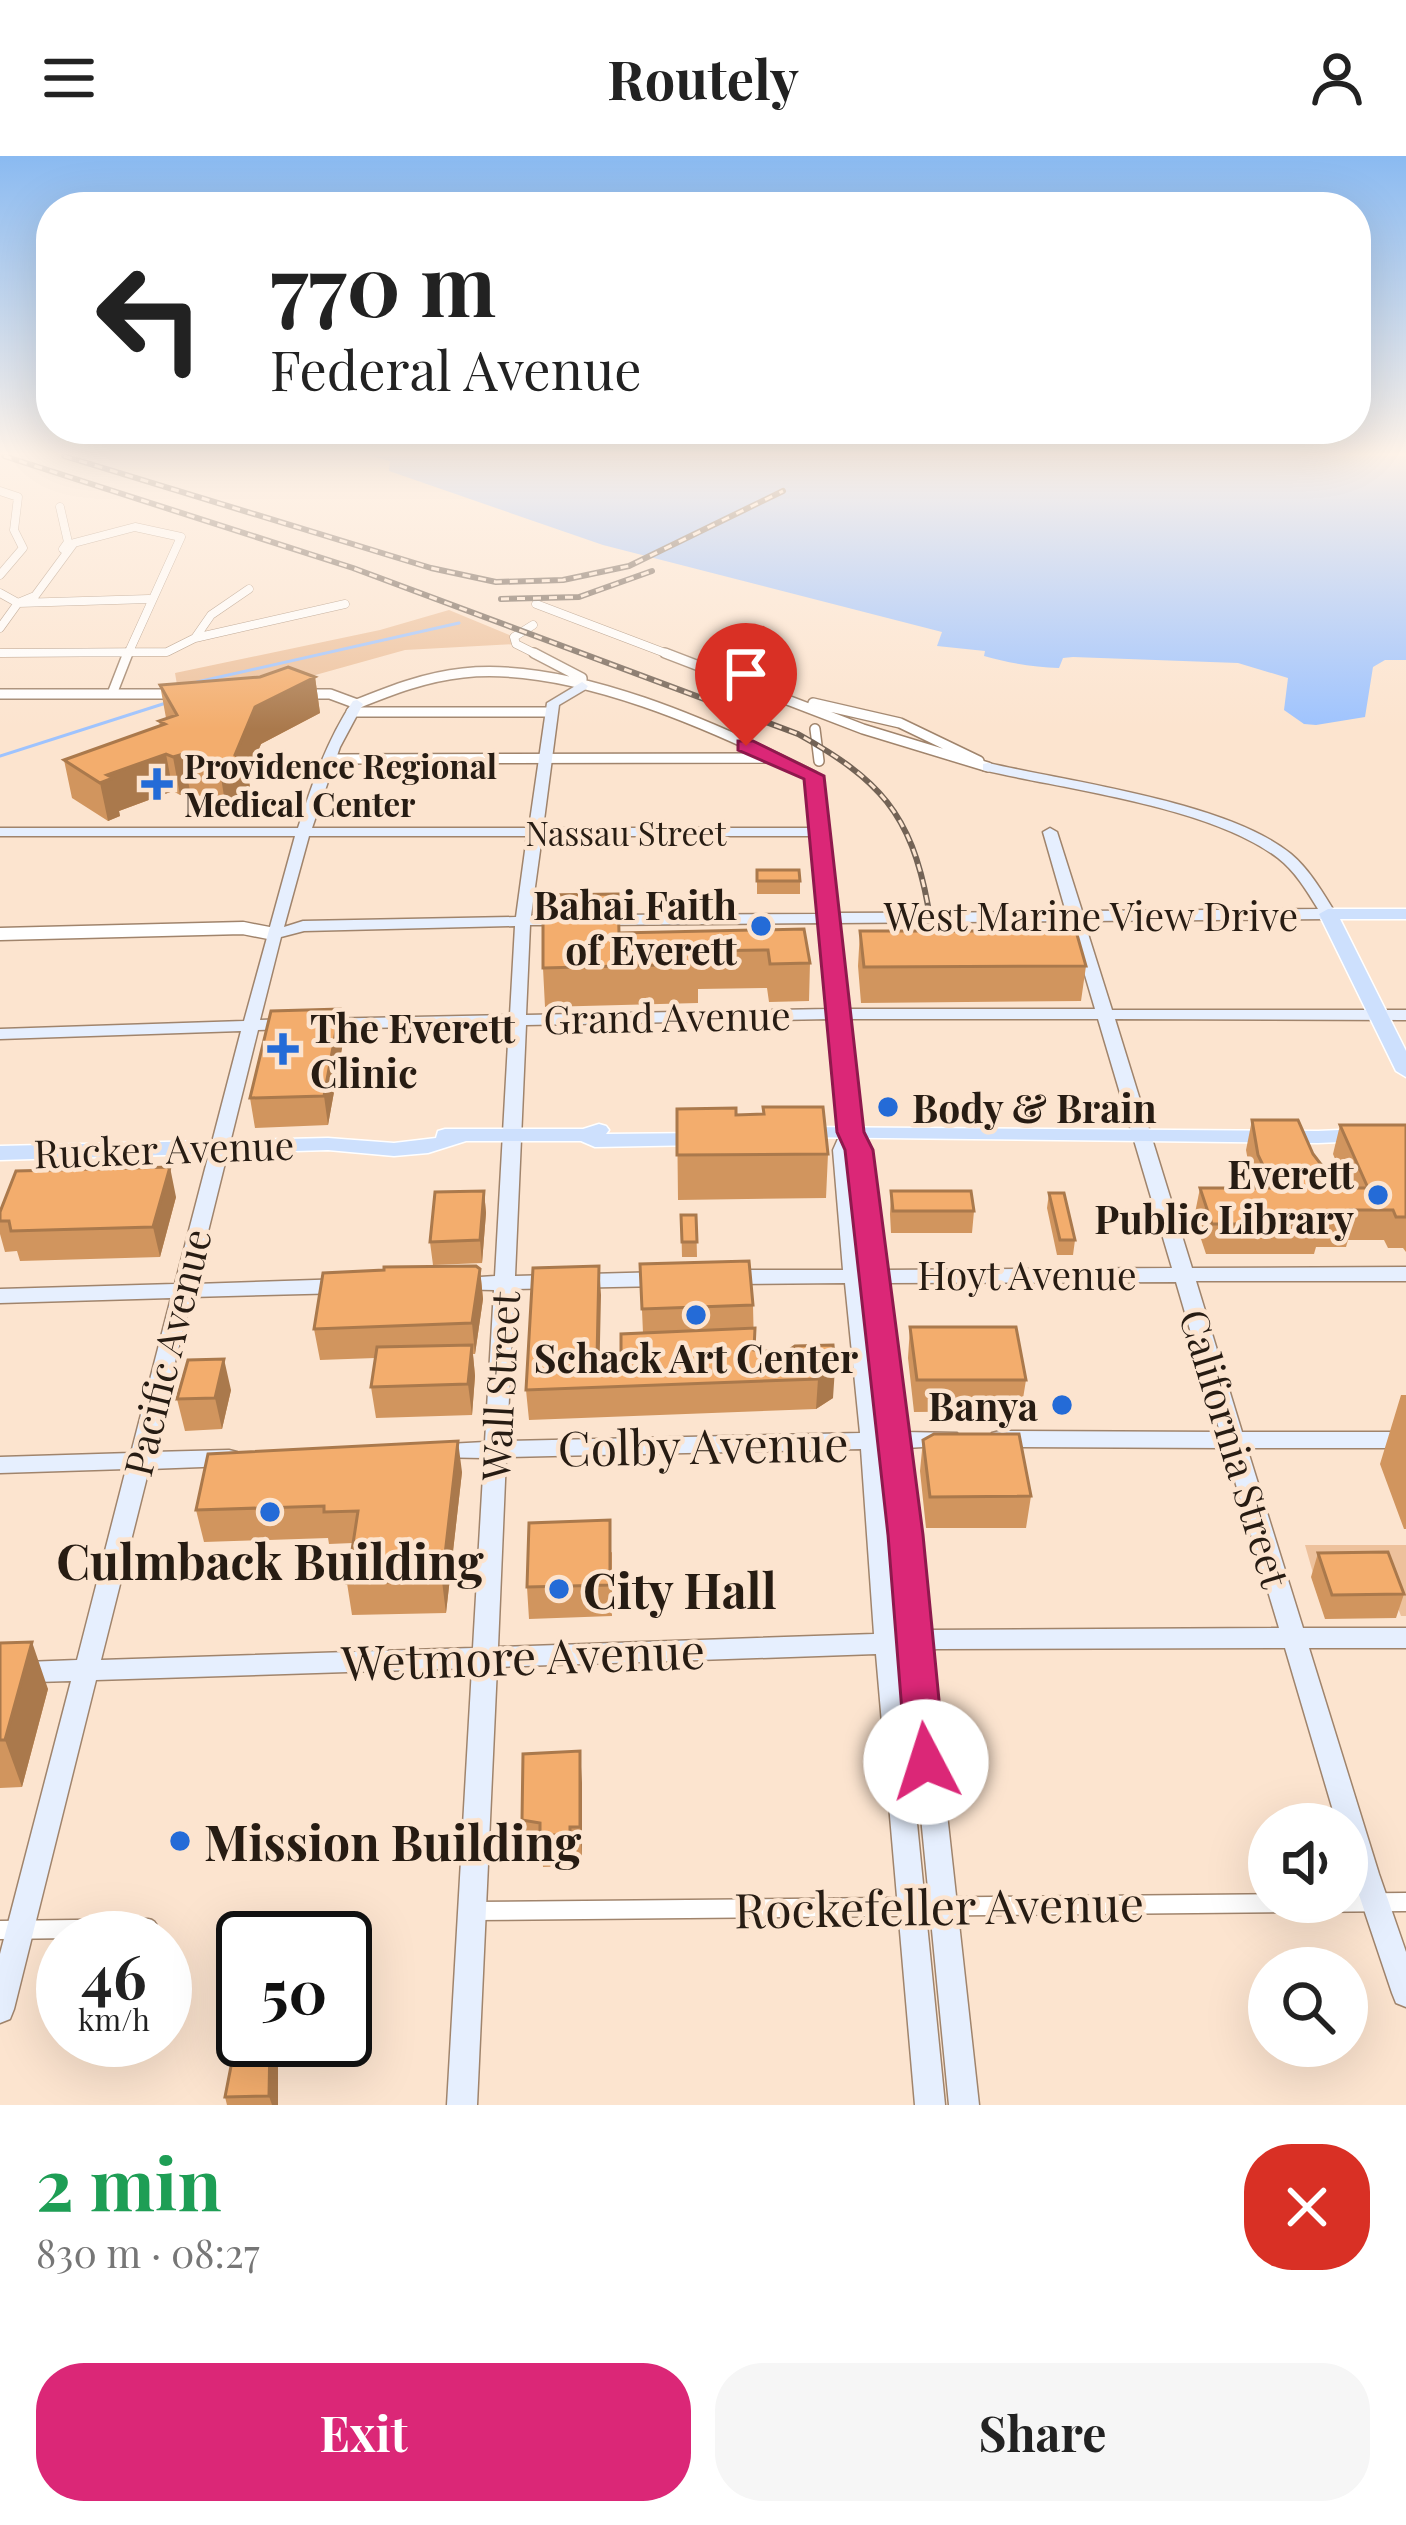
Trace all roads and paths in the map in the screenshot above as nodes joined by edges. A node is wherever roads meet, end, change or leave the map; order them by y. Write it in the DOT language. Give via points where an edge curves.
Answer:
graph roads {
  1 [pos="22,547"];
  2 [pos="64,547"];
  3 [pos="70,547"];
  4 [pos="180,547"];
  5 [pos="0,575"];
  6 [pos="249,589"];
  7 [pos="0,592"];
  8 [pos="149,599"];
  9 [pos="24,601"];
  10 [pos="344,604"];
  11 [pos="536,604"];
  12 [pos="533,625"];
  13 [pos="0,628"];
  14 [pos="195,638"];
  15 [pos="0,653"];
  16 [pos="129,653"];
  17 [pos="582,686"];
  18 [pos="0,694"];
  19 [pos="112,694"];
  20 [pos="177,694"];
  21 [pos="292,694"];
  22 [pos="800,702"];
  23 [pos="354,708"];
  24 [pos="552,712"];
  25 [pos="880,719"];
  26 [pos="815,729"];
  27 [pos="863,729"];
  28 [pos="778,758"];
  29 [pos="332,759"];
  30 [pos="545,759"];
  31 [pos="988,767"];
  32 [pos="816,769"];
  33 [pos="306,831"];
  34 [pos="537,831"];
  35 [pos="0,832"];
  36 [pos="820,832"];
  37 [pos="1049,832"];
  38 [pos="1328,914"];
  39 [pos="1406,914"];
  40 [pos="828,916"];
  41 [pos="1074,916"];
  42 [pos="523,921"];
  43 [pos="0,934"];
  44 [pos="274,934"];
  45 [pos="1104,1013"];
  46 [pos="838,1014"];
  47 [pos="1378,1015"];
  48 [pos="1406,1015"];
  49 [pos="518,1017"];
  50 [pos="250,1026"];
  51 [pos="0,1034"];
  52 [pos="1406,1071"];
  53 [pos="724,1132"];
  54 [pos="850,1132"];
  55 [pos="771,1133"];
  56 [pos="1140,1133"];
  57 [pos="1406,1133"];
  58 [pos="512,1137"];
  59 [pos="219,1147"];
  60 [pos="0,1153"];
  61 [pos="863,1274"];
  62 [pos="1183,1274"];
  63 [pos="1406,1274"];
  64 [pos="505,1282"];
  65 [pos="441,1284"];
  66 [pos="372,1286"];
  67 [pos="182,1290"];
  68 [pos="0,1296"];
  69 [pos="1233,1439"];
  70 [pos="882,1440"];
  71 [pos="1406,1440"];
  72 [pos="496,1449"];
  73 [pos="408,1452"];
  74 [pos="248,1457"];
  75 [pos="139,1461"];
  76 [pos="0,1465"];
  77 [pos="1406,1638"];
  78 [pos="1293,1639"];
  79 [pos="901,1642"];
  80 [pos="485,1655"];
  81 [pos="86,1669"];
  82 [pos="0,1672"];
  83 [pos="1373,1902"];
  84 [pos="1406,1902"];
  85 [pos="942,1903"];
  86 [pos="911,1904"];
  87 [pos="472,1911"];
  88 [pos="10,1930"];
  89 [pos="1406,1993"];
  90 [pos="0,2009"];
  91 [pos="462,2105"];
  92 [pos="930,2105"];
  93 [pos="964,2105"];
  1 -- 5 [label="street"];
  2 -- 9 [label="street"];
  3 -- 9 [label="street"];
  4 -- 8 [label="street"];
  6 -- 14 [label="street" via="214,610"];
  7 -- 9 [label="street"];
  8 -- 9 [label="street"];
  8 -- 16 [label="street"];
  9 -- 13 [label="street"];
  10 -- 14 [label="street"];
  11 -- 22 [label="street"];
  12 -- 17 [label="street" via="514,637 516,644 582,678"];
  14 -- 16 [label="street" via="166,652"];
  15 -- 16 [label="street"];
  16 -- 19 [label="street"];
  17 -- 23 [label="street" via="541,673 460,672 408,680"];
  17 -- 24 [label="street" via="558,697"];
  17 -- 28 [label="street"];
  18 -- 19 [label="street"];
  19 -- 20 [label="street"];
  21 -- 23 [label="street" via="330,694"];
  22 -- 25 [label="street"];
  22 -- 27 [label="street"];
  23 -- 24 [label="street"];
  23 -- 29 [label="street, Pacific Avenue"];
  24 -- 30 [label="street, Wall Street"];
  25 -- 27 [label="street"];
  25 -- 31 [label="street" via="956,746"];
  26 -- 32 [label="street"];
  27 -- 31 [label="street"];
  28 -- 30 [label="street"];
  28 -- 32 [label="street"];
  29 -- 30 [label="street"];
  29 -- 33 [label="street, Pacific Avenue"];
  30 -- 34 [label="street, Wall Street"];
  31 -- 38 [label="street" via="1236,829 1281,853"];
  32 -- 36 [label="street"];
  33 -- 34 [label="street, Nassau Street"];
  33 -- 35 [label="street, Nassau Street"];
  33 -- 44 [label="street, Pacific Avenue"];
  34 -- 36 [label="street, Nassau Street"];
  34 -- 42 [label="street, Wall Street"];
  36 -- 40 [label="street"];
  37 -- 41 [label="street, California Street"];
  38 -- 39 [label="main road, West Marine View Drive"];
  38 -- 41 [label="street, West Marine View Drive"];
  38 -- 47 [label="main road"];
  40 -- 41 [label="street, West Marine View Drive"];
  40 -- 42 [label="street, West Marine View Drive"];
  40 -- 46 [label="street"];
  41 -- 45 [label="street, California Street"];
  42 -- 44 [label="street, West Marine View Drive" via="303,926"];
  42 -- 49 [label="street, Wall Street"];
  43 -- 44 [label="street"];
  44 -- 50 [label="street, Pacific Avenue"];
  45 -- 46 [label="street, Grand Avenue"];
  45 -- 47 [label="street, Grand Avenue"];
  45 -- 56 [label="street, California Street"];
  46 -- 49 [label="street, Grand Avenue"];
  46 -- 54 [label="street"];
  47 -- 48 [label="street, Grand Avenue"];
  47 -- 52 [label="main road"];
  49 -- 50 [label="street, Grand Avenue"];
  49 -- 58 [label="street, Wall Street"];
  50 -- 51 [label="street, Grand Avenue"];
  50 -- 59 [label="street, Pacific Avenue"];
  53 -- 58 [label="main road, Rucker Avenue"];
  54 -- 55 [label="main road"];
  54 -- 56 [label="main road"];
  54 -- 61 [label="street" via="859,1150"];
  56 -- 57 [label="main road"];
  56 -- 62 [label="street, California Street"];
  58 -- 59 [label="main road, Rucker Avenue" via="437,1146"];
  58 -- 64 [label="street, Wall Street"];
  59 -- 60 [label="main road, Rucker Avenue"];
  59 -- 67 [label="street, Pacific Avenue"];
  61 -- 62 [label="street, Hoyt Avenue"];
  61 -- 64 [label="street, Hoyt Avenue"];
  61 -- 70 [label="street"];
  62 -- 63 [label="street, Hoyt Avenue"];
  62 -- 69 [label="street, California Street"];
  64 -- 65 [label="street, Hoyt Avenue"];
  64 -- 72 [label="street, Wall Street"];
  66 -- 67 [label="street"];
  67 -- 68 [label="street"];
  67 -- 75 [label="street, Pacific Avenue"];
  69 -- 70 [label="street, Colby Avenue"];
  69 -- 71 [label="street, Colby Avenue"];
  69 -- 78 [label="street, California Street"];
  70 -- 72 [label="street, Colby Avenue"];
  70 -- 79 [label="street"];
  72 -- 73 [label="street, Colby Avenue"];
  72 -- 80 [label="street, Wall Street"];
  74 -- 75 [label="street"];
  75 -- 76 [label="street"];
  75 -- 81 [label="street, Pacific Avenue"];
  77 -- 78 [label="street, Wetmore Avenue"];
  78 -- 79 [label="street, Wetmore Avenue"];
  78 -- 83 [label="street, California Street"];
  79 -- 80 [label="street, Wetmore Avenue"];
  79 -- 85 [label="street"];
  79 -- 86 [label="street"];
  80 -- 81 [label="street, Wetmore Avenue"];
  80 -- 87 [label="street, Wall Street"];
  81 -- 82 [label="street, Wetmore Avenue"];
  81 -- 88 [label="street, Pacific Avenue"];
  83 -- 84 [label="street, Rockefeller Avenue"];
  83 -- 85 [label="street, Rockefeller Avenue"];
  83 -- 89 [label="street, California Street"];
  85 -- 86 [label="street, Rockefeller Avenue"];
  85 -- 93 [label="street"];
  86 -- 87 [label="street, Rockefeller Avenue"];
  86 -- 92 [label="street"];
  87 -- 91 [label="street, Wall Street"];
  88 -- 90 [label="street, Pacific Avenue"];
}
